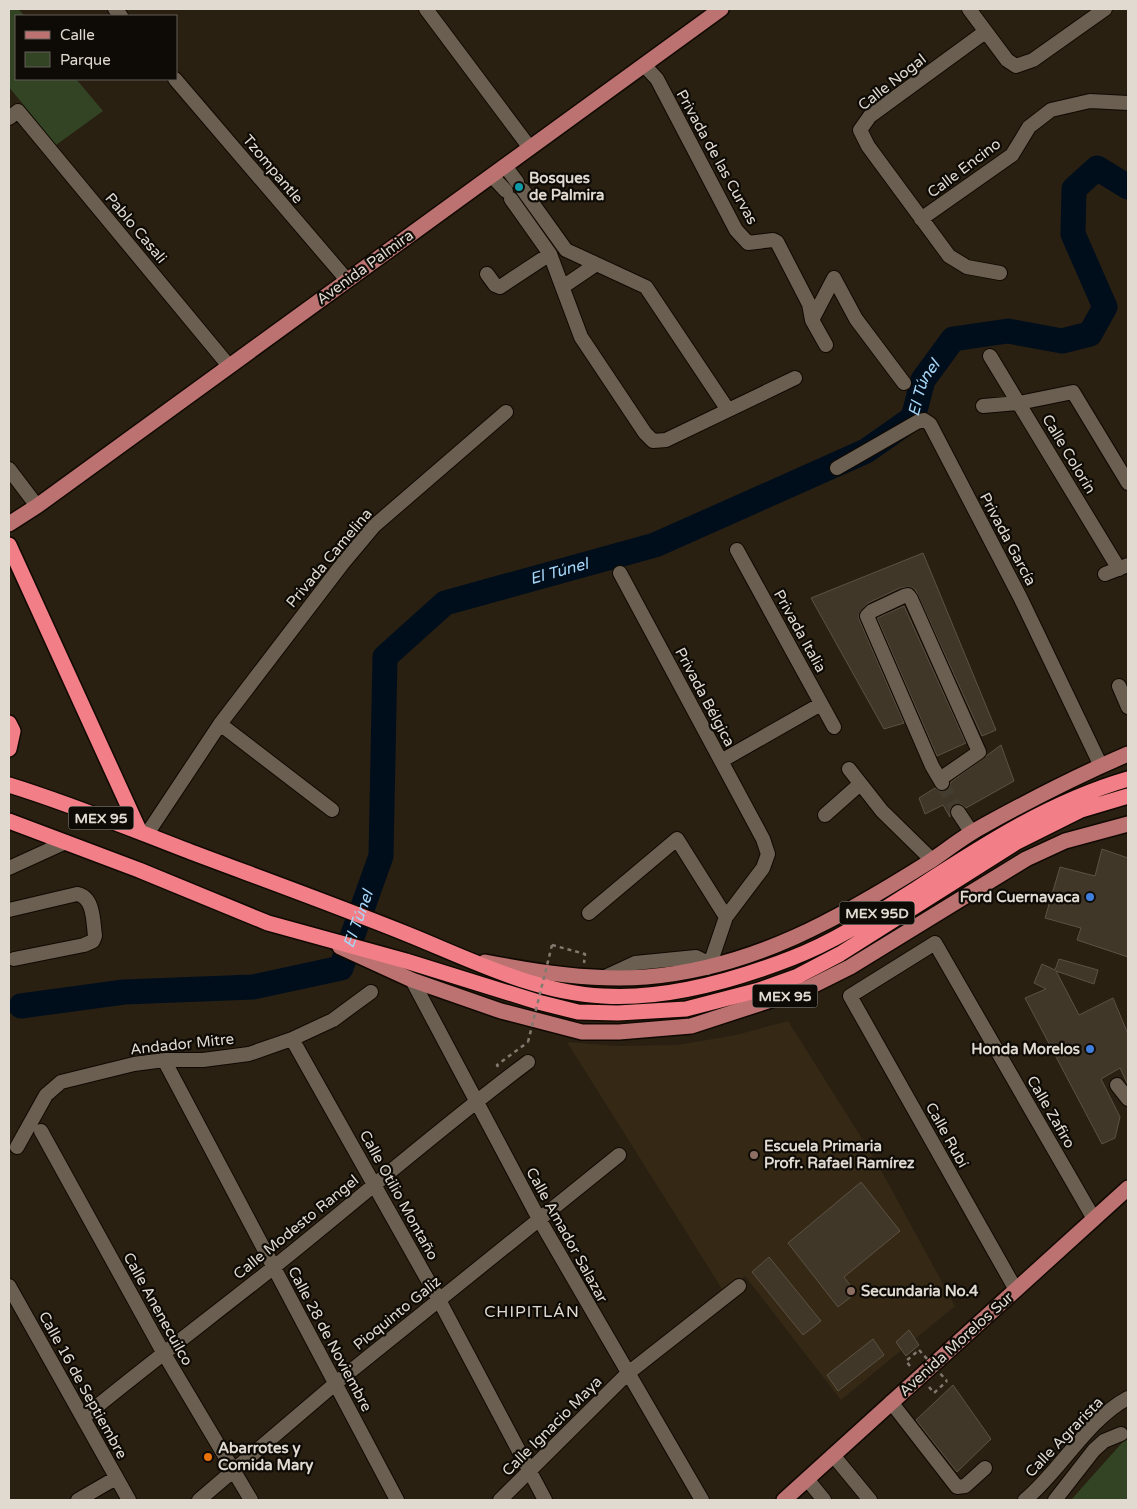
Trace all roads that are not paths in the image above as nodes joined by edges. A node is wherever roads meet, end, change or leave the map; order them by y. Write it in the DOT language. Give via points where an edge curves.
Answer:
graph roads {
  1 [pos="426,9"];
  2 [pos="720,9"];
  3 [pos="969,9"];
  4 [pos="1105,9"];
  5 [pos="985,32"];
  6 [pos="644,64"];
  7 [pos="176,80"];
  8 [pos="1128,103"];
  9 [pos="13,114"];
  10 [pos="530,148"];
  11 [pos="505,166"];
  12 [pos="492,176"];
  13 [pos="922,219"];
  14 [pos="550,254"];
  15 [pos="595,265"];
  16 [pos="1000,273"];
  17 [pos="487,274"];
  18 [pos="347,280"];
  19 [pos="564,286"];
  20 [pos="812,320"];
  21 [pos="826,345"];
  22 [pos="990,356"];
  23 [pos="229,366"];
  24 [pos="795,378"];
  25 [pos="904,383"];
  26 [pos="1019,403"];
  27 [pos="983,406"];
  28 [pos="728,410"];
  29 [pos="506,412"];
  30 [pos="837,468"];
  31 [pos="9,469"];
  32 [pos="1128,483"];
  33 [pos="37,506"];
  34 [pos="9,524"];
  35 [pos="9,545"];
  36 [pos="737,550"];
  37 [pos="1124,567"];
  38 [pos="620,572"];
  39 [pos="1105,574"];
  40 [pos="1119,686"];
  41 [pos="821,704"];
  42 [pos="1128,707"];
  43 [pos="9,723"];
  44 [pos="220,724"];
  45 [pos="834,727"];
  46 [pos="9,749"];
  47 [pos="1128,754"];
  48 [pos="721,761"];
  49 [pos="1101,766"];
  50 [pos="849,769"];
  51 [pos="1128,779"];
  52 [pos="941,781"];
  53 [pos="860,784"];
  54 [pos="9,785"];
  55 [pos="1128,796"];
  56 [pos="332,810"];
  57 [pos="958,812"];
  58 [pos="825,816"];
  59 [pos="9,821"];
  60 [pos="1128,824"];
  61 [pos="1037,825"];
  62 [pos="143,833"];
  63 [pos="972,833"];
  64 [pos="66,842"];
  65 [pos="932,860"];
  66 [pos="9,868"];
  67 [pos="9,910"];
  68 [pos="589,913"];
  69 [pos="726,917"];
  70 [pos="323,940"];
  71 [pos="460,957"];
  72 [pos="14,959"];
  73 [pos="708,968"];
  74 [pos="408,979"];
  75 [pos="371,992"];
  76 [pos="850,996"];
  77 [pos="292,1039"];
  78 [pos="164,1060"];
  79 [pos="528,1062"];
  80 [pos="1117,1085"];
  81 [pos="1128,1099"];
  82 [pos="475,1102"];
  83 [pos="41,1131"];
  84 [pos="18,1147"];
  85 [pos="619,1155"];
  86 [pos="374,1184"];
  87 [pos="1128,1188"];
  88 [pos="538,1219"];
  89 [pos="1094,1219"];
  90 [pos="273,1268"];
  91 [pos="9,1286"];
  92 [pos="738,1286"];
  93 [pos="1016,1290"];
  94 [pos="439,1300"];
  95 [pos="163,1352"];
  96 [pos="627,1374"];
  97 [pos="336,1383"];
  98 [pos="1128,1398"];
  99 [pos="891,1402"];
  100 [pos="84,1418"];
  101 [pos="1120,1434"];
  102 [pos="833,1455"];
  103 [pos="985,1468"];
  104 [pos="235,1471"];
  105 [pos="529,1472"];
  106 [pos="116,1478"];
  107 [pos="807,1479"];
  108 [pos="78,1500"];
  109 [pos="129,1500"];
  110 [pos="199,1500"];
  111 [pos="251,1500"];
  112 [pos="397,1500"];
  113 [pos="500,1500"];
  114 [pos="544,1500"];
  115 [pos="702,1500"];
  116 [pos="784,1500"];
  117 [pos="824,1500"];
  118 [pos="870,1500"];
  119 [pos="1025,1500"];
  120 [pos="1055,1500"];
  1 -- 10 [label="street"];
  2 -- 6 [label="main road, Avenida Palmira"];
  3 -- 5 [label="street"];
  4 -- 5 [label="street" via="1033,60 1016,66 1007,60"];
  5 -- 13 [label="street, Calle Nogal" via="870,116 860,130 868,146"];
  6 -- 10 [label="main road, Avenida Palmira"];
  6 -- 20 [label="street, Privada de las Curvas" via="657,79 736,230 748,242 777,242 809,304"];
  7 -- 18 [label="street, Tzompantle"];
  8 -- 13 [label="street, Calle Encino" via="1090,101 1051,110 1029,127 1012,155"];
  9 -- 23 [label="street, Pablo Casali"];
  10 -- 11 [label="main road, Avenida Palmira"];
  11 -- 12 [label="main road, Avenida Palmira"];
  11 -- 15 [label="street" via="566,250"];
  12 -- 14 [label="street"];
  12 -- 18 [label="main road, Avenida Palmira"];
  13 -- 16 [label="street" via="949,256 967,267"];
  14 -- 17 [label="street" via="500,287"];
  14 -- 19 [label="street"];
  15 -- 19 [label="street"];
  15 -- 28 [label="street" via="646,287"];
  18 -- 23 [label="main road, Avenida Palmira"];
  19 -- 28 [label="street" via="581,337 645,433 654,441 666,440"];
  20 -- 21 [label="street, Privada de las Curvas"];
  20 -- 25 [label="street" via="834,278 856,319"];
  22 -- 26 [label="street, Calle Colorín"];
  23 -- 33 [label="main road, Avenida Palmira"];
  24 -- 28 [label="street"];
  26 -- 27 [label="street"];
  26 -- 32 [label="street" via="1073,392"];
  26 -- 37 [label="street, Calle Colorín"];
  29 -- 44 [label="street, Privada Camelina" via="374,526"];
  30 -- 49 [label="street, Privada García" via="917,422 924,420 930,424 1020,597"];
  31 -- 33 [label="street"];
  33 -- 34 [label="main road, Avenida Palmira"];
  35 -- 62 [label="highway"];
  36 -- 41 [label="street, Privada Italia"];
  37 -- 39 [label="street, Calle Colorín"];
  38 -- 48 [label="street, Privada Bélgica"];
  40 -- 42 [label="street"];
  41 -- 45 [label="street, Privada Italia"];
  41 -- 48 [label="street, Privada Bélgica"];
  43 -- 46 [label="highway" via="13,731"];
  44 -- 56 [label="street"];
  44 -- 62 [label="street, Privada Camelina"];
  47 -- 49 [label="main road, MEX 95"];
  48 -- 69 [label="street" via="768,854 763,868"];
  49 -- 63 [label="main road, MEX 95"];
  50 -- 53 [label="street"];
  51 -- 61 [label="highway, MEX 95D" via="1075,797"];
  52 -- 52 [label="street" via="867,616 908,595 979,752"];
  53 -- 58 [label="street"];
  53 -- 65 [label="street" via="904,835"];
  54 -- 62 [label="highway, MEX 95"];
  55 -- 61 [label="highway, MEX 95D"];
  57 -- 63 [label="street"];
  59 -- 64 [label="highway, MEX 95"];
  60 -- 74 [label="main road, MEX 95" via="1065,841 1026,859 850,968 808,988 691,1026 582,1032 501,1011"];
  61 -- 70 [label="highway, MEX 95D" via="840,954 798,976 760,990 686,1009 578,1012"];
  61 -- 71 [label="highway, MEX 95D" via="976,850 832,940 752,973 707,985 643,995 588,995 533,982"];
  62 -- 71 [label="highway, MEX 95"];
  63 -- 65 [label="main road, MEX 95"];
  64 -- 66 [label="street"];
  64 -- 70 [label="highway, MEX 95" via="268,923"];
  65 -- 73 [label="main road, MEX 95" via="821,926 747,957"];
  67 -- 72 [label="street" via="77,894 84,896 89,900 95,936 93,941 84,945"];
  68 -- 69 [label="street" via="677,839"];
  69 -- 73 [label="street"];
  70 -- 74 [label="main road, MEX 95"];
  71 -- 73 [label="main road, MEX 95" via="582,977 645,977"];
  74 -- 82 [label="street, Calle Amador Salazar"];
  75 -- 77 [label="street, Andador Mitre" via="333,1020"];
  76 -- 89 [label="street, Calle Zafiro" via="935,943"];
  76 -- 93 [label="street, Calle Rubí"];
  77 -- 78 [label="street, Andador Mitre" via="249,1054 203,1060"];
  77 -- 86 [label="street, Calle Otilio Montaño"];
  78 -- 84 [label="street, Andador Mitre" via="62,1082 46,1095"];
  78 -- 90 [label="street, Calle 28 de Noviembre"];
  79 -- 82 [label="street, Calle Modesto Rangel"];
  80 -- 81 [label="street"];
  82 -- 86 [label="street, Calle Modesto Rangel"];
  82 -- 88 [label="street, Calle Amador Salazar"];
  83 -- 95 [label="street, Calle Anenecuilco"];
  85 -- 88 [label="street, Pioquinto Galiz"];
  86 -- 90 [label="street, Calle Modesto Rangel"];
  86 -- 94 [label="street, Calle Otilio Montaño"];
  87 -- 89 [label="main road, Avenida Morelos Sur"];
  88 -- 94 [label="street, Pioquinto Galiz"];
  88 -- 96 [label="street, Calle Amador Salazar"];
  89 -- 93 [label="main road, Avenida Morelos Sur"];
  90 -- 95 [label="street, Calle Modesto Rangel"];
  90 -- 97 [label="street, Calle 28 de Noviembre"];
  91 -- 100 [label="street, Calle 16 de Septiembre"];
  92 -- 96 [label="street, Calle Ignacio Maya"];
  93 -- 99 [label="main road, Avenida Morelos Sur"];
  94 -- 97 [label="street, Pioquinto Galiz"];
  94 -- 105 [label="street, Calle Otilio Montaño"];
  95 -- 100 [label="street, Calle Modesto Rangel"];
  95 -- 104 [label="street, Calle Anenecuilco"];
  96 -- 105 [label="street, Calle Ignacio Maya"];
  96 -- 115 [label="street, Calle Amador Salazar"];
  97 -- 104 [label="street, Pioquinto Galiz"];
  97 -- 112 [label="street, Calle 28 de Noviembre"];
  98 -- 119 [label="street, Calle Agrarista" via="1085,1435"];
  99 -- 102 [label="main road, Avenida Morelos Sur"];
  99 -- 103 [label="street" via="957,1487 965,1486"];
  100 -- 106 [label="street, Calle 16 de Septiembre"];
  101 -- 120 [label="street" via="1094,1450"];
  102 -- 107 [label="main road, Avenida Morelos Sur"];
  102 -- 118 [label="street"];
  104 -- 110 [label="street, Pioquinto Galiz"];
  104 -- 111 [label="street, Calle Anenecuilco"];
  105 -- 113 [label="street, Calle Ignacio Maya"];
  105 -- 114 [label="street, Calle Otilio Montaño"];
  106 -- 108 [label="street"];
  106 -- 109 [label="street, Calle 16 de Septiembre"];
  107 -- 116 [label="main road, Avenida Morelos Sur"];
  107 -- 117 [label="street"];
}
